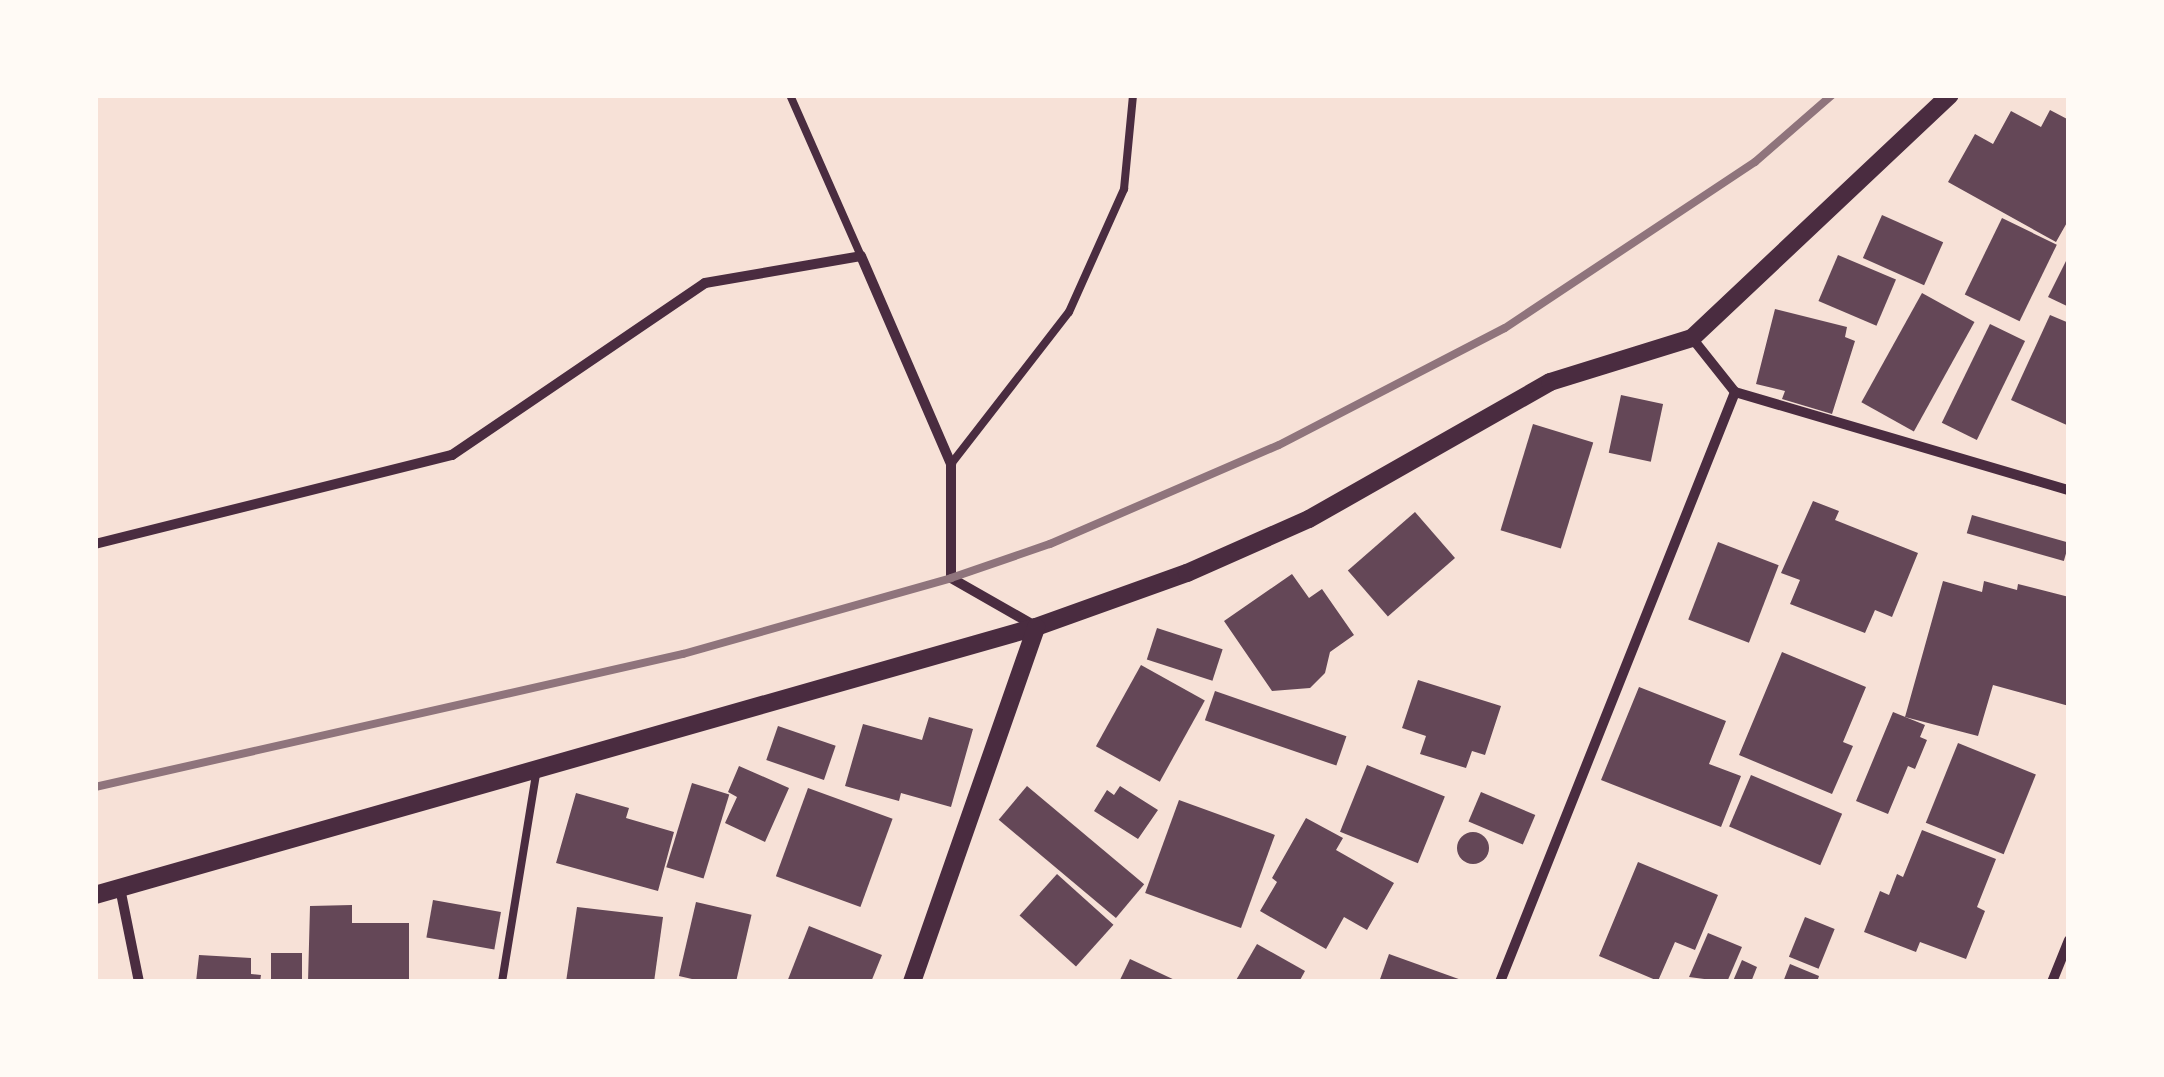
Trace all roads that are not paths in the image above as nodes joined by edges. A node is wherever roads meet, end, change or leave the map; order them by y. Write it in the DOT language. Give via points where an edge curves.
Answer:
graph roads {
  1 [pos="790,95"];
  2 [pos="1132,95"];
  3 [pos="1950,95"];
  4 [pos="861,256"];
  5 [pos="1692,338"];
  6 [pos="1735,392"];
  7 [pos="951,464"];
  8 [pos="2069,490"];
  9 [pos="95,544"];
  10 [pos="1036,627"];
  11 [pos="537,769"];
  12 [pos="120,888"];
  13 [pos="95,895"];
  14 [pos="2069,940"];
  15 [pos="138,982"];
  16 [pos="502,982"];
  17 [pos="912,982"];
  18 [pos="1500,982"];
  19 [pos="2052,982"];
  1 -- 4 [label="lane"];
  2 -- 7 [label="lane" via="1124,190 1069,312"];
  3 -- 5 [label="street"];
  4 -- 7 [label="street"];
  4 -- 9 [label="street" via="705,283 452,454"];
  5 -- 6 [label="street"];
  5 -- 10 [label="street" via="1550,382 1309,519 1187,573"];
  6 -- 8 [label="street"];
  6 -- 18 [label="street"];
  7 -- 10 [label="street" via="952,578"];
  10 -- 11 [label="street"];
  10 -- 17 [label="street"];
  11 -- 12 [label="street"];
  11 -- 16 [label="lane"];
  12 -- 13 [label="street"];
  12 -- 15 [label="street"];
  14 -- 19 [label="street"];
}
